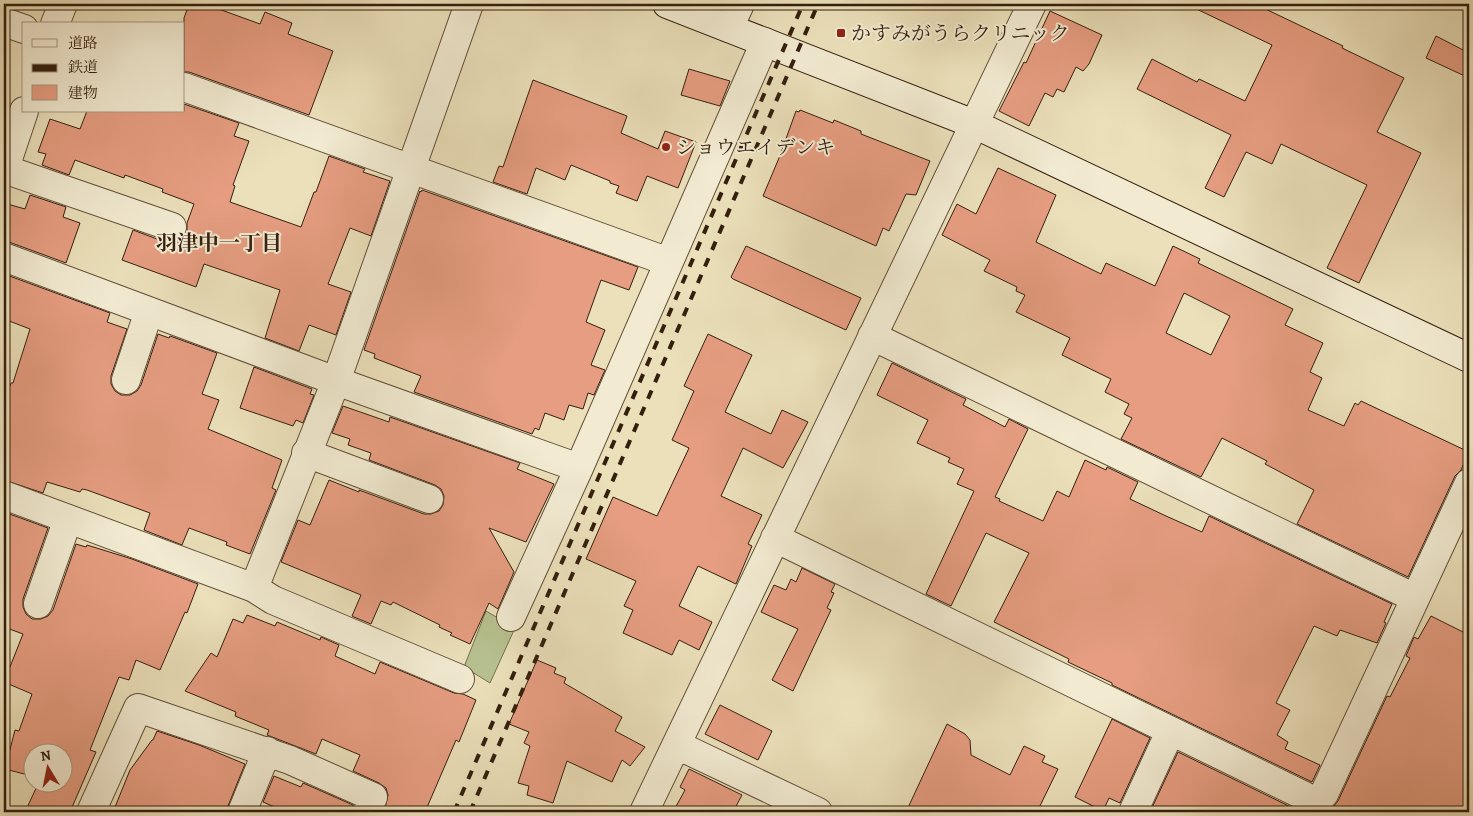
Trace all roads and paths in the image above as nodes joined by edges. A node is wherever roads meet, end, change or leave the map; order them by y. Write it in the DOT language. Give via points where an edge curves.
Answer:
graph roads {
  1 [pos="63,4"];
  2 [pos="469,4"];
  3 [pos="666,4"];
  4 [pos="1032,4"];
  5 [pos="735,16"];
  6 [pos="4,22"];
  7 [pos="56,22"];
  8 [pos="22,28"];
  9 [pos="765,42"];
  10 [pos="185,87"];
  11 [pos="24,112"];
  12 [pos="974,124"];
  13 [pos="409,168"];
  14 [pos="4,170"];
  15 [pos="172,227"];
  16 [pos="4,257"];
  17 [pos="670,262"];
  18 [pos="149,311"];
  19 [pos="872,336"];
  20 [pos="1469,358"];
  21 [pos="126,380"];
  22 [pos="336,381"];
  23 [pos="306,453"];
  24 [pos="579,468"];
  25 [pos="1469,483"];
  26 [pos="4,495"];
  27 [pos="429,499"];
  28 [pos="68,519"];
  29 [pos="775,538"];
  30 [pos="254,588"];
  31 [pos="1415,598"];
  32 [pos="38,604"];
  33 [pos="511,617"];
  34 [pos="460,679"];
  35 [pos="1170,732"];
  36 [pos="677,745"];
  37 [pos="267,751"];
  38 [pos="1315,807"];
  39 [pos="91,812"];
  40 [pos="242,812"];
  41 [pos="367,812"];
  42 [pos="644,812"];
  43 [pos="818,812"];
  44 [pos="1134,812"];
  1 -- 7 [label="street"];
  2 -- 13 [label="street"];
  3 -- 5 [label="street"];
  4 -- 12 [label="street"];
  5 -- 9 [label="street"];
  6 -- 8 [label="street"];
  9 -- 12 [label="street"];
  9 -- 17 [label="street"];
  10 -- 13 [label="street"];
  11 -- 14 [label="street"];
  12 -- 19 [label="street"];
  12 -- 20 [label="street"];
  13 -- 17 [label="street"];
  13 -- 22 [label="street"];
  14 -- 15 [label="street"];
  16 -- 18 [label="street"];
  17 -- 24 [label="street"];
  18 -- 21 [label="street"];
  18 -- 22 [label="street"];
  19 -- 29 [label="street"];
  19 -- 31 [label="street"];
  22 -- 23 [label="street"];
  22 -- 24 [label="street"];
  23 -- 27 [label="street"];
  23 -- 30 [label="street"];
  24 -- 33 [label="street"];
  25 -- 31 [label="street"];
  26 -- 28 [label="street"];
  28 -- 30 [label="street"];
  28 -- 32 [label="street"];
  29 -- 35 [label="street"];
  29 -- 36 [label="street"];
  30 -- 34 [label="street" via="273,600"];
  31 -- 38 [label="street" via="1324,794"];
  35 -- 38 [label="street"];
  35 -- 44 [label="street"];
  36 -- 42 [label="street"];
  36 -- 43 [label="street"];
  37 -- 39 [label="street" via="138,708"];
  37 -- 40 [label="street"];
  37 -- 41 [label="street" via="373,797"];
}
